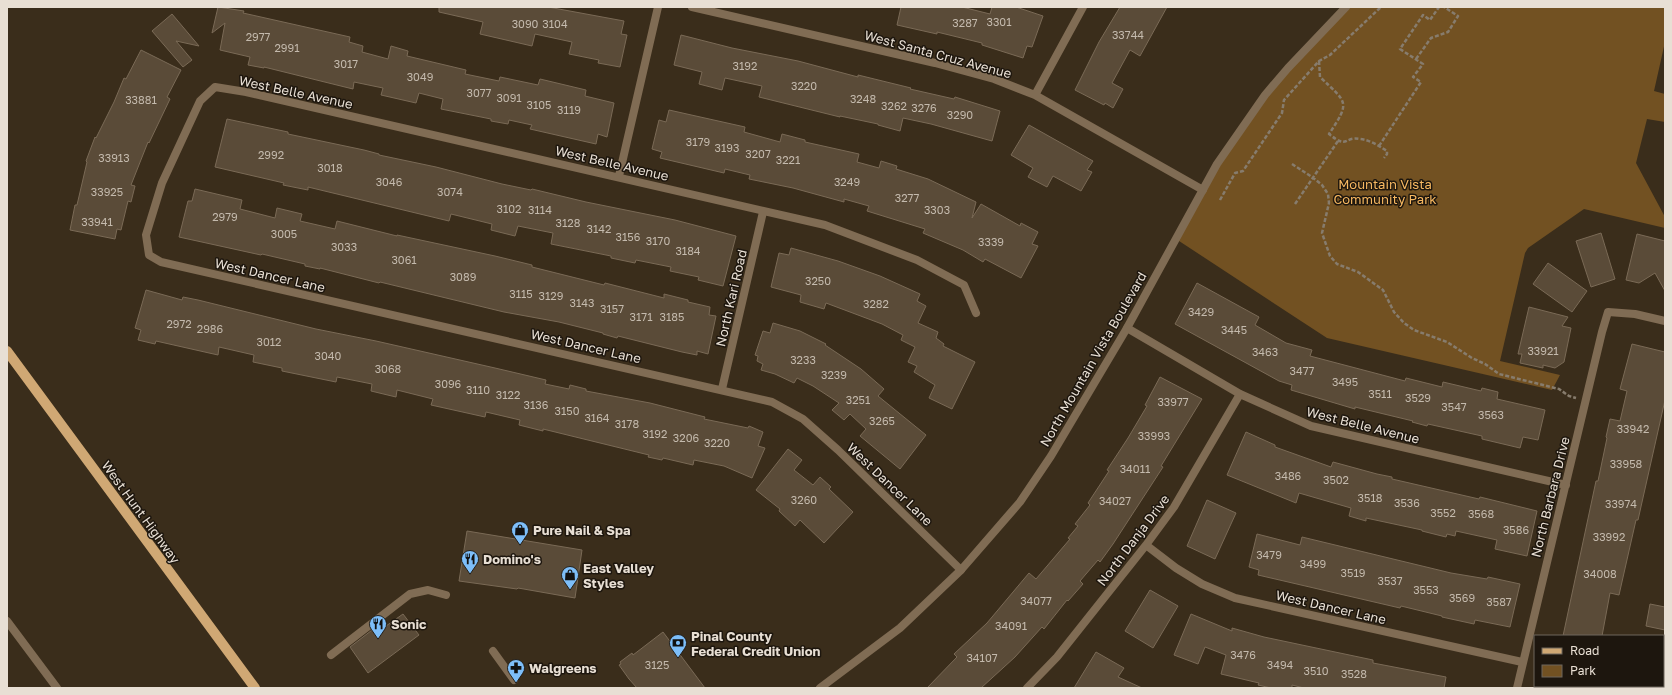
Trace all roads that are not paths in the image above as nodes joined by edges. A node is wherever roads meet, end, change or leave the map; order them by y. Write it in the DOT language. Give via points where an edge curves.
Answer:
graph roads {
  1 [pos="658,7"];
  2 [pos="692,7"];
  3 [pos="1083,7"];
  4 [pos="1346,7"];
  5 [pos="1035,95"];
  6 [pos="619,176"];
  7 [pos="1202,190"];
  8 [pos="763,212"];
  9 [pos="149,255"];
  10 [pos="976,314"];
  11 [pos="1665,321"];
  12 [pos="1127,328"];
  13 [pos="7,351"];
  14 [pos="722,389"];
  15 [pos="1240,394"];
  16 [pos="1566,485"];
  17 [pos="1146,545"];
  18 [pos="961,570"];
  19 [pos="446,595"];
  20 [pos="7,621"];
  21 [pos="493,651"];
  22 [pos="331,655"];
  23 [pos="1522,662"];
  24 [pos="514,680"];
  25 [pos="55,685"];
  26 [pos="45,688"];
  27 [pos="255,688"];
  28 [pos="820,688"];
  29 [pos="1027,688"];
  30 [pos="1517,688"];
  1 -- 6 [label="street"];
  2 -- 5 [label="street, West Santa Cruz Avenue" via="935,63 994,79"];
  3 -- 5 [label="street"];
  4 -- 7 [label="street, North Mountain Vista Boulevard" via="1265,95"];
  5 -- 7 [label="street, West Santa Cruz Avenue"];
  6 -- 8 [label="street, West Belle Avenue"];
  6 -- 9 [label="street, West Belle Avenue" via="215,87 200,101 162,183 146,236"];
  7 -- 12 [label="street, North Mountain Vista Boulevard"];
  8 -- 10 [label="street, West Belle Avenue" via="826,225 916,260 964,285"];
  8 -- 14 [label="street, North Kari Road"];
  9 -- 14 [label="street, West Dancer Lane" via="161,262"];
  11 -- 16 [label="street, North Barbara Drive" via="1635,314 1608,312"];
  12 -- 15 [label="street, West Belle Avenue"];
  12 -- 18 [label="street, North Mountain Vista Boulevard" via="1051,456 1020,502"];
  13 -- 27 [label="main road, West Hunt Highway"];
  14 -- 18 [label="street, West Dancer Lane" via="772,402 803,419"];
  15 -- 16 [label="street, West Belle Avenue" via="1310,426"];
  15 -- 17 [label="street, North Danja Drive" via="1174,507"];
  16 -- 23 [label="street, North Barbara Drive"];
  17 -- 23 [label="street, West Dancer Lane" via="1202,584 1234,598"];
  17 -- 29 [label="street, North Danja Drive" via="1057,657"];
  18 -- 28 [label="street, North Mountain Vista Boulevard" via="900,628"];
  19 -- 22 [label="street" via="428,590 410,594"];
  20 -- 25 [label="street"];
  21 -- 24 [label="street"];
  23 -- 30 [label="street, North Barbara Drive"];
  25 -- 26 [label="street"];
}
